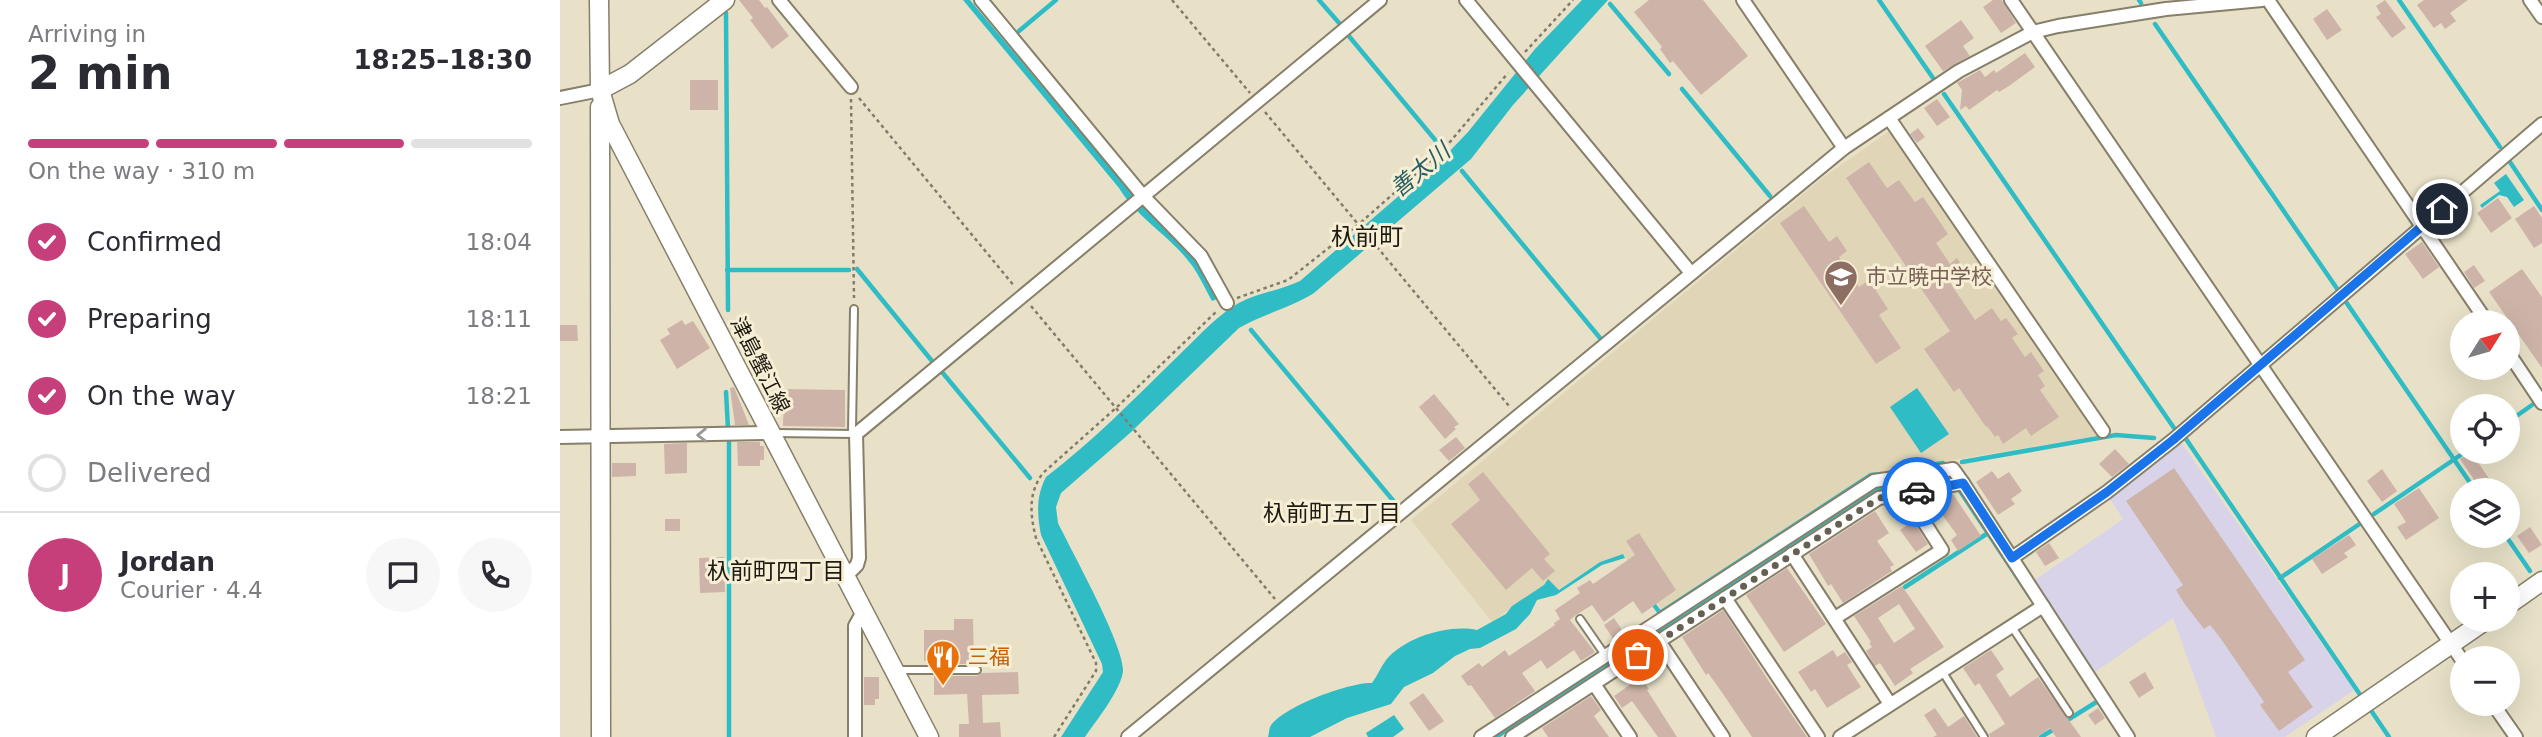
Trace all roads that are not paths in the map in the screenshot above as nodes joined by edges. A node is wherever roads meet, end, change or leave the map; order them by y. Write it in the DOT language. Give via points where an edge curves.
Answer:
graph roads {
  1 [pos="599,0"];
  2 [pos="725,0"];
  3 [pos="779,0"];
  4 [pos="981,0"];
  5 [pos="1380,0"];
  6 [pos="1466,0"];
  7 [pos="1742,0"];
  8 [pos="2011,0"];
  9 [pos="2262,0"];
  10 [pos="2267,0"];
  11 [pos="2530,0"];
  12 [pos="2542,17"];
  13 [pos="2033,32"];
  14 [pos="851,87"];
  15 [pos="600,90"];
  16 [pos="560,98"];
  17 [pos="1889,118"];
  18 [pos="2542,124"];
  19 [pos="1844,148"];
  20 [pos="1142,197"];
  21 [pos="2422,226"];
  22 [pos="1690,273"];
  23 [pos="1227,303"];
  24 [pos="854,309"];
  25 [pos="2479,310"];
  26 [pos="2261,364"];
  27 [pos="2520,370"];
  28 [pos="2542,403"];
  29 [pos="2104,431"];
  30 [pos="770,433"];
  31 [pos="856,434"];
  32 [pos="601,436"];
  33 [pos="560,437"];
  34 [pos="1963,483"];
  35 [pos="1906,494"];
  36 [pos="1792,554"];
  37 [pos="2012,558"];
  38 [pos="846,576"];
  39 [pos="2542,581"];
  40 [pos="2520,596"];
  41 [pos="1725,598"];
  42 [pos="2043,606"];
  43 [pos="864,610"];
  44 [pos="1835,618"];
  45 [pos="1580,619"];
  46 [pos="2011,626"];
  47 [pos="2468,632"];
  48 [pos="1659,641"];
  49 [pos="2451,643"];
  50 [pos="2453,646"];
  51 [pos="1605,655"];
  52 [pos="894,670"];
  53 [pos="977,670"];
  54 [pos="1942,671"];
  55 [pos="1594,684"];
  56 [pos="1890,704"];
  57 [pos="2069,713"];
  58 [pos="2501,716"];
  59 [pos="1530,732"];
  60 [pos="601,737"];
  61 [pos="855,737"];
  62 [pos="929,737"];
  63 [pos="1128,737"];
  64 [pos="1481,737"];
  65 [pos="1512,737"];
  66 [pos="1630,737"];
  67 [pos="1723,737"];
  68 [pos="1818,737"];
  69 [pos="1840,737"];
  70 [pos="1984,737"];
  71 [pos="2128,737"];
  72 [pos="2316,737"];
  73 [pos="2516,737"];
  1 -- 15 [label="street, 津島蟹江線"];
  2 -- 15 [label="street" via="630,74"];
  3 -- 14 [label="street"];
  4 -- 20 [label="street"];
  5 -- 20 [label="street"];
  6 -- 22 [label="street"];
  7 -- 19 [label="street"];
  8 -- 13 [label="street"];
  9 -- 13 [label="street" via="2166,9"];
  10 -- 21 [label="street"];
  11 -- 12 [label="street"];
  13 -- 17 [label="street" via="1959,71"];
  13 -- 26 [label="street"];
  15 -- 16 [label="street"];
  15 -- 30 [label="street, 津島蟹江線" via="610,124"];
  15 -- 32 [label="street"];
  17 -- 19 [label="street"];
  17 -- 29 [label="street"];
  18 -- 21 [label="street"];
  19 -- 22 [label="street"];
  20 -- 23 [label="street" via="1201,256"];
  20 -- 31 [label="street"];
  21 -- 25 [label="street"];
  21 -- 26 [label="street"];
  22 -- 63 [label="street"];
  24 -- 31 [label="lane" via="852,430"];
  26 -- 37 [label="street" via="2107,492"];
  26 -- 49 [label="street"];
  27 -- 28 [label="street"];
  30 -- 31 [label="lane"];
  30 -- 32 [label="street, one-way"];
  30 -- 38 [label="street, 津島蟹江線"];
  31 -- 38 [label="street" via="859,558"];
  32 -- 33 [label="street"];
  32 -- 60 [label="street"];
  34 -- 35 [label="street"];
  34 -- 37 [label="street"];
  34 -- 51 [label="street" via="1953,469 1874,481"];
  35 -- 36 [label="street" via="1879,498"];
  35 -- 44 [label="street" via="1942,550"];
  36 -- 41 [label="street"];
  36 -- 44 [label="street"];
  37 -- 42 [label="street"];
  38 -- 43 [label="street, 津島蟹江線"];
  39 -- 40 [label="street"];
  41 -- 48 [label="street"];
  41 -- 68 [label="street"];
  42 -- 46 [label="street"];
  42 -- 71 [label="street"];
  43 -- 52 [label="street, 津島蟹江線"];
  43 -- 61 [label="street" via="855,626"];
  44 -- 56 [label="street"];
  45 -- 51 [label="lane"];
  46 -- 54 [label="street"];
  46 -- 57 [label="lane"];
  47 -- 49 [label="street"];
  48 -- 55 [label="street"];
  48 -- 67 [label="street"];
  49 -- 50 [label="street"];
  49 -- 72 [label="street"];
  51 -- 64 [label="street"];
  52 -- 53 [label="lane"];
  52 -- 62 [label="street, 津島蟹江線"];
  54 -- 56 [label="street"];
  54 -- 70 [label="lane"];
  55 -- 59 [label="street"];
  55 -- 66 [label="street"];
  56 -- 69 [label="street"];
  58 -- 73 [label="street"];
  59 -- 65 [label="street"];
}
